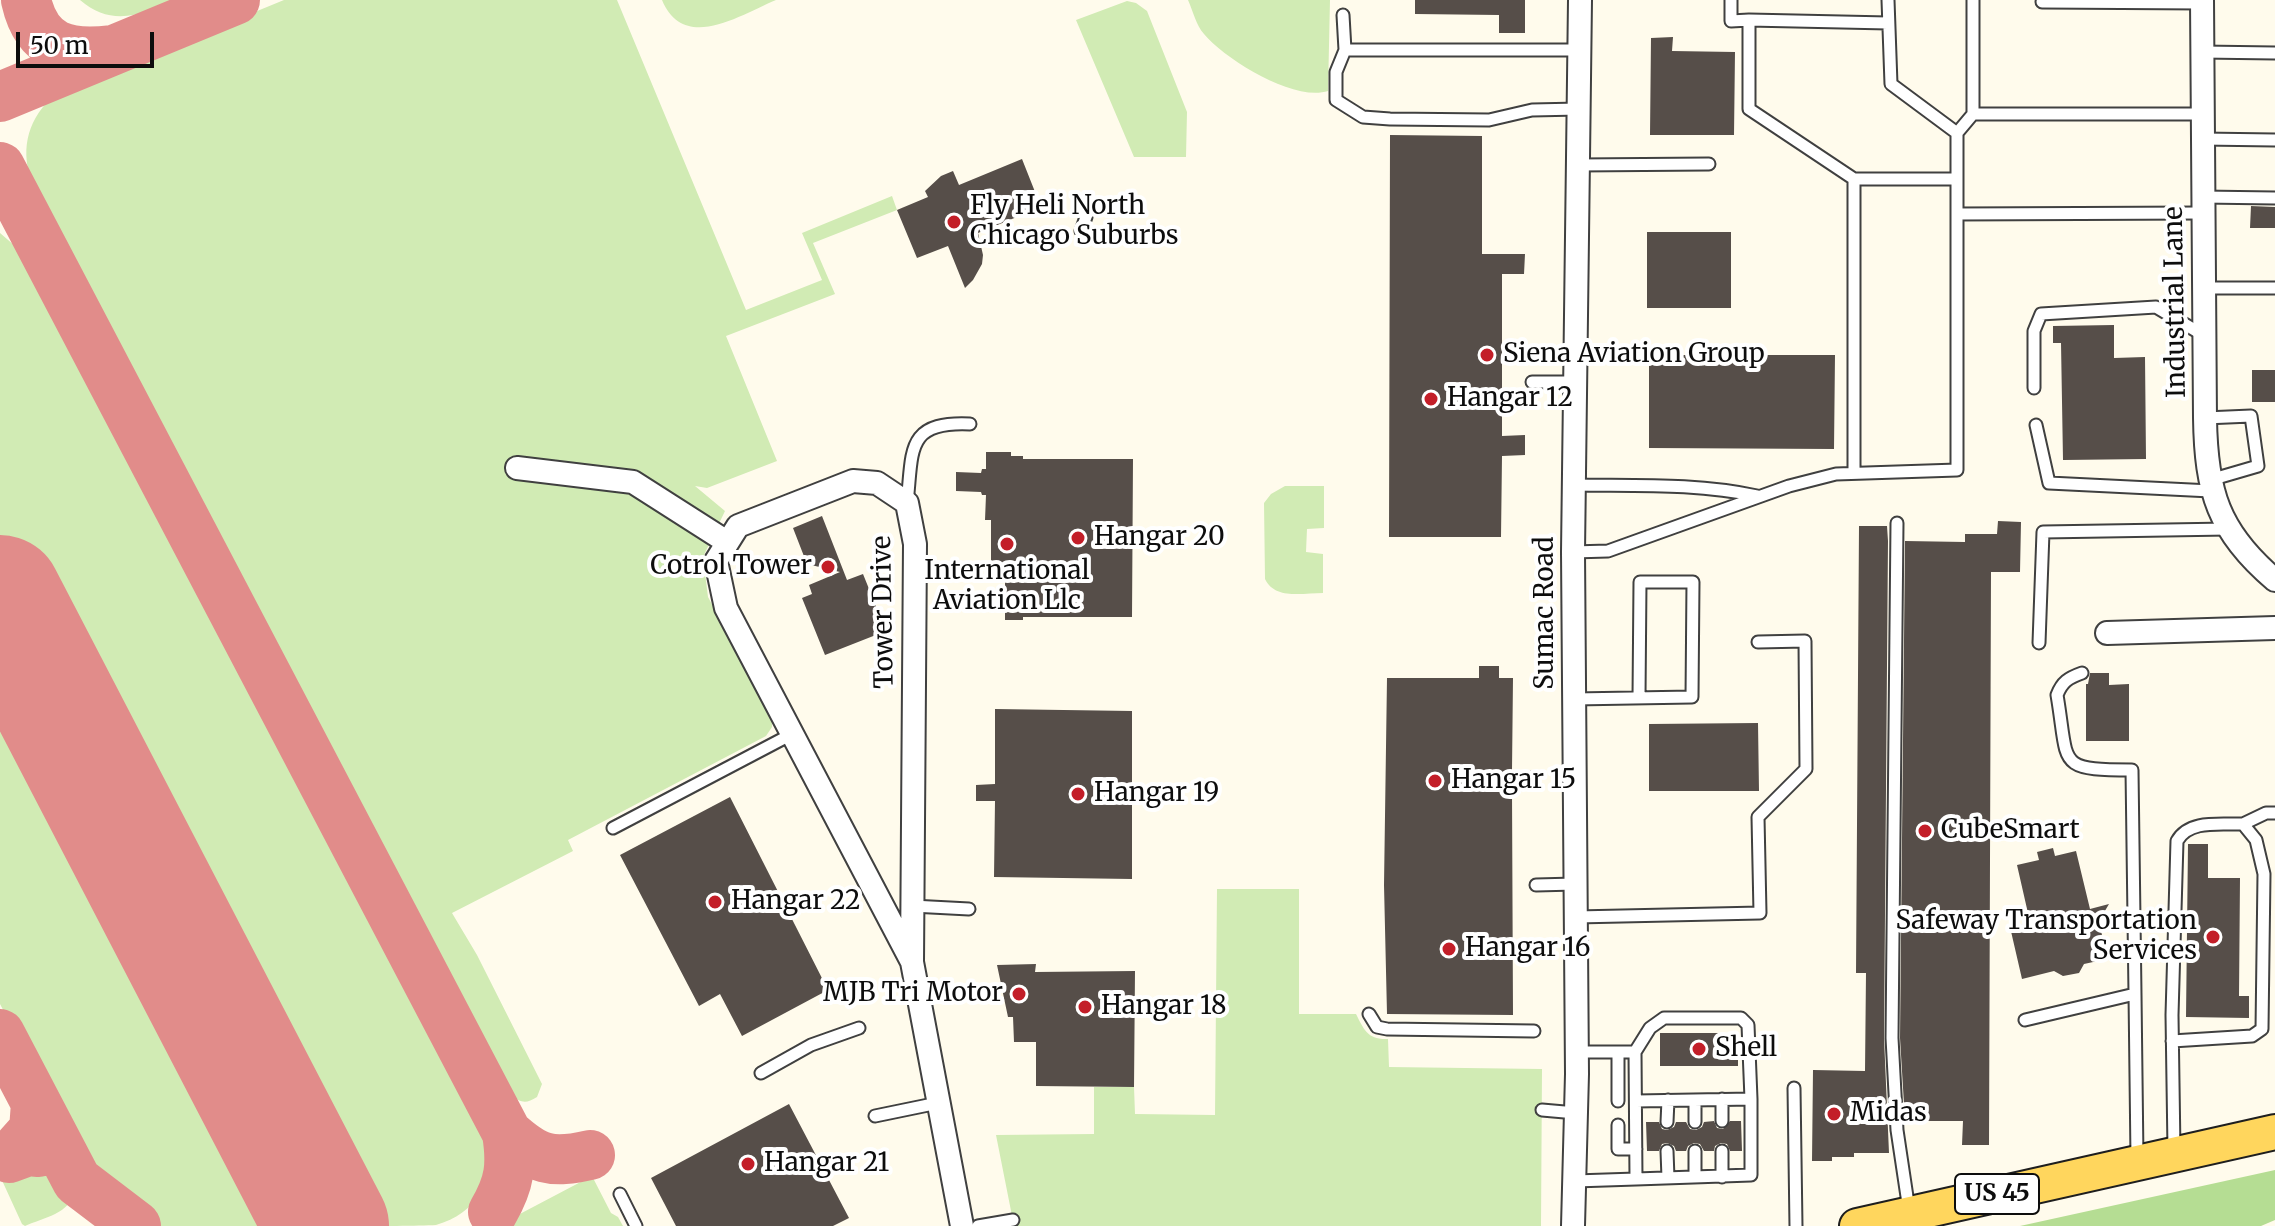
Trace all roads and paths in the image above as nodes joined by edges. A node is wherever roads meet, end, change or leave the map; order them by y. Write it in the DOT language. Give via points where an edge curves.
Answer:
graph roads {
  1 [pos="1580,0"];
  2 [pos="1731,0"];
  3 [pos="1888,0"];
  4 [pos="1973,0"];
  5 [pos="2042,2"];
  6 [pos="2202,2"];
  7 [pos="1343,15"];
  8 [pos="1749,20"];
  9 [pos="1888,23"];
  10 [pos="1345,50"];
  11 [pos="1580,50"];
  12 [pos="2202,52"];
  13 [pos="2275,53"];
  14 [pos="1579,109"];
  15 [pos="1973,114"];
  16 [pos="2202,114"];
  17 [pos="1957,133"];
  18 [pos="2202,139"];
  19 [pos="2275,140"];
  20 [pos="1709,164"];
  21 [pos="1578,165"];
  22 [pos="1854,179"];
  23 [pos="1957,179"];
  24 [pos="2275,198"];
  25 [pos="2202,205"];
  26 [pos="1957,214"];
  27 [pos="1086,217"];
  28 [pos="1081,231"];
  29 [pos="2203,288"];
  30 [pos="2275,288"];
  31 [pos="2204,335"];
  32 [pos="1532,382"];
  33 [pos="1576,382"];
  34 [pos="2034,388"];
  35 [pos="2205,418"];
  36 [pos="970,424"];
  37 [pos="2036,425"];
  38 [pos="517,468"];
  39 [pos="1854,473"];
  40 [pos="1574,485"];
  41 [pos="2210,486"];
  42 [pos="1759,497"];
  43 [pos="907,503"];
  44 [pos="1897,523"];
  45 [pos="2228,529"];
  46 [pos="727,542"];
  47 [pos="1573,552"];
  48 [pos="2275,580"];
  49 [pos="2275,628"];
  50 [pos="2107,633"];
  51 [pos="1758,642"];
  52 [pos="2039,643"];
  53 [pos="2082,673"];
  54 [pos="1639,697"];
  55 [pos="1574,699"];
  56 [pos="792,734"];
  57 [pos="2275,813"];
  58 [pos="2243,824"];
  59 [pos="613,828"];
  60 [pos="1575,884"];
  61 [pos="1536,885"];
  62 [pos="912,906"];
  63 [pos="969,909"];
  64 [pos="1576,917"];
  65 [pos="912,962"];
  66 [pos="2135,994"];
  67 [pos="1369,1014"];
  68 [pos="2025,1020"];
  69 [pos="859,1028"];
  70 [pos="1534,1031"];
  71 [pos="2172,1041"];
  72 [pos="1577,1052"];
  73 [pos="1618,1052"];
  74 [pos="1635,1052"];
  75 [pos="761,1073"];
  76 [pos="1794,1088"];
  77 [pos="1722,1099"];
  78 [pos="1751,1099"];
  79 [pos="1668,1100"];
  80 [pos="1695,1100"];
  81 [pos="1618,1101"];
  82 [pos="1636,1101"];
  83 [pos="938,1103"];
  84 [pos="1542,1110"];
  85 [pos="1576,1113"];
  86 [pos="875,1116"];
  87 [pos="1722,1121"];
  88 [pos="1667,1122"];
  89 [pos="1695,1122"];
  90 [pos="1618,1125"];
  91 [pos="2275,1132"];
  92 [pos="1636,1149"];
  93 [pos="1667,1151"];
  94 [pos="1695,1151"];
  95 [pos="1722,1151"];
  96 [pos="2174,1154"];
  97 [pos="2137,1163"];
  98 [pos="1695,1177"];
  99 [pos="1722,1177"];
  100 [pos="1668,1178"];
  101 [pos="1636,1179"];
  102 [pos="1575,1181"];
  103 [pos="620,1194"];
  104 [pos="1909,1214"];
  105 [pos="1013,1220"];
  106 [pos="636,1226"];
  107 [pos="962,1226"];
  108 [pos="978,1226"];
  109 [pos="1573,1226"];
  110 [pos="1796,1226"];
  111 [pos="1857,1226"];
  1 -- 11 [label="street, Sumac Road"];
  2 -- 8 [label="lane" via="1731,21"];
  3 -- 9 [label="lane"];
  4 -- 15 [label="lane"];
  5 -- 6 [label="lane"];
  6 -- 12 [label="street, Industrial Lane"];
  7 -- 10 [label="lane"];
  8 -- 9 [label="lane"];
  8 -- 22 [label="lane" via="1749,109"];
  9 -- 17 [label="lane" via="1891,84"];
  10 -- 11 [label="lane"];
  10 -- 14 [label="lane" via="1336,72 1336,100 1363,117 1489,120 1532,110"];
  11 -- 14 [label="street, Sumac Road"];
  12 -- 13 [label="lane"];
  12 -- 16 [label="street, Industrial Lane"];
  14 -- 21 [label="street, Sumac Road"];
  15 -- 16 [label="lane"];
  15 -- 17 [label="lane"];
  16 -- 18 [label="street, Industrial Lane"];
  17 -- 23 [label="lane"];
  18 -- 19 [label="lane"];
  18 -- 25 [label="street, Industrial Lane"];
  20 -- 21 [label="lane"];
  21 -- 33 [label="street, Sumac Road"];
  22 -- 23 [label="lane"];
  22 -- 39 [label="lane"];
  23 -- 26 [label="lane"];
  24 -- 25 [label="lane"];
  25 -- 26 [label="lane"];
  25 -- 29 [label="street, Industrial Lane"];
  26 -- 39 [label="lane" via="1957,470"];
  27 -- 28 [label="lane"];
  29 -- 30 [label="lane"];
  29 -- 31 [label="street, Industrial Lane"];
  31 -- 34 [label="lane" via="2156,307 2041,314 2034,331"];
  31 -- 35 [label="street, Industrial Lane"];
  32 -- 33 [label="lane"];
  33 -- 40 [label="street, Sumac Road"];
  35 -- 41 [label="street, Industrial Lane"];
  35 -- 41 [label="lane" via="2251,416 2258,466"];
  36 -- 43 [label="lane" via="934,426 917,439"];
  37 -- 41 [label="lane" via="2049,483"];
  38 -- 46 [label="street" via="633,482"];
  39 -- 42 [label="lane"];
  40 -- 42 [label="lane" via="1675,486"];
  40 -- 47 [label="street, Sumac Road"];
  41 -- 45 [label="street, Industrial Lane"];
  42 -- 47 [label="lane" via="1608,551"];
  43 -- 46 [label="street, Tower Drive" via="877,483 853,481 738,526"];
  43 -- 62 [label="street, Tower Drive" via="915,544"];
  44 -- 104 [label="lane" via="1892,1038"];
  45 -- 48 [label="street, Industrial Lane"];
  45 -- 52 [label="lane" via="2043,532"];
  46 -- 56 [label="street, Tower Drive" via="716,561 726,608"];
  47 -- 55 [label="street, Sumac Road"];
  49 -- 50 [label="street"];
  51 -- 64 [label="lane" via="1805,641 1806,769 1758,817 1760,913"];
  53 -- 66 [label="lane" via="2069,677 2057,695 2068,759 2088,770 2132,770"];
  54 -- 54 [label="lane" via="1692,697 1693,582 1640,582"];
  54 -- 55 [label="lane"];
  55 -- 60 [label="street, Sumac Road"];
  56 -- 59 [label="lane"];
  56 -- 65 [label="street, Tower Drive"];
  57 -- 58 [label="lane"];
  58 -- 71 [label="lane" via="2195,826 2177,841"];
  58 -- 71 [label="lane" via="2256,840 2264,874 2262,1029 2252,1036"];
  60 -- 61 [label="lane"];
  60 -- 64 [label="street, Sumac Road"];
  62 -- 63 [label="lane"];
  62 -- 65 [label="street, Tower Drive"];
  64 -- 72 [label="street, Sumac Road"];
  65 -- 83 [label="street, Tower Drive"];
  66 -- 68 [label="lane"];
  66 -- 97 [label="lane"];
  67 -- 70 [label="lane" via="1377,1027 1387,1029"];
  69 -- 75 [label="lane" via="811,1045"];
  71 -- 96 [label="lane"];
  72 -- 73 [label="lane"];
  72 -- 85 [label="street, Sumac Road"];
  73 -- 74 [label="lane"];
  73 -- 81 [label="lane"];
  74 -- 78 [label="lane" via="1653,1024 1664,1018 1741,1018 1748,1025"];
  74 -- 82 [label="lane"];
  76 -- 110 [label="lane"];
  77 -- 78 [label="lane"];
  77 -- 80 [label="lane"];
  77 -- 87 [label="lane"];
  78 -- 99 [label="lane" via="1751,1175"];
  79 -- 80 [label="lane"];
  79 -- 82 [label="lane"];
  79 -- 88 [label="lane"];
  80 -- 89 [label="lane"];
  82 -- 92 [label="lane"];
  83 -- 86 [label="lane"];
  83 -- 107 [label="street, Tower Drive"];
  84 -- 85 [label="lane"];
  85 -- 102 [label="street, Sumac Road"];
  90 -- 92 [label="lane" via="1618,1149"];
  91 -- 96 [label="main road, US 45"];
  92 -- 101 [label="lane"];
  93 -- 100 [label="lane"];
  94 -- 98 [label="lane"];
  95 -- 99 [label="lane"];
  96 -- 97 [label="main road, US 45"];
  97 -- 104 [label="main road, US 45"];
  98 -- 99 [label="lane"];
  98 -- 100 [label="lane"];
  100 -- 101 [label="lane"];
  101 -- 102 [label="lane"];
  102 -- 109 [label="street, Sumac Road"];
  103 -- 106 [label="lane"];
  104 -- 111 [label="main road, US 45"];
  105 -- 108 [label="lane"];
}
